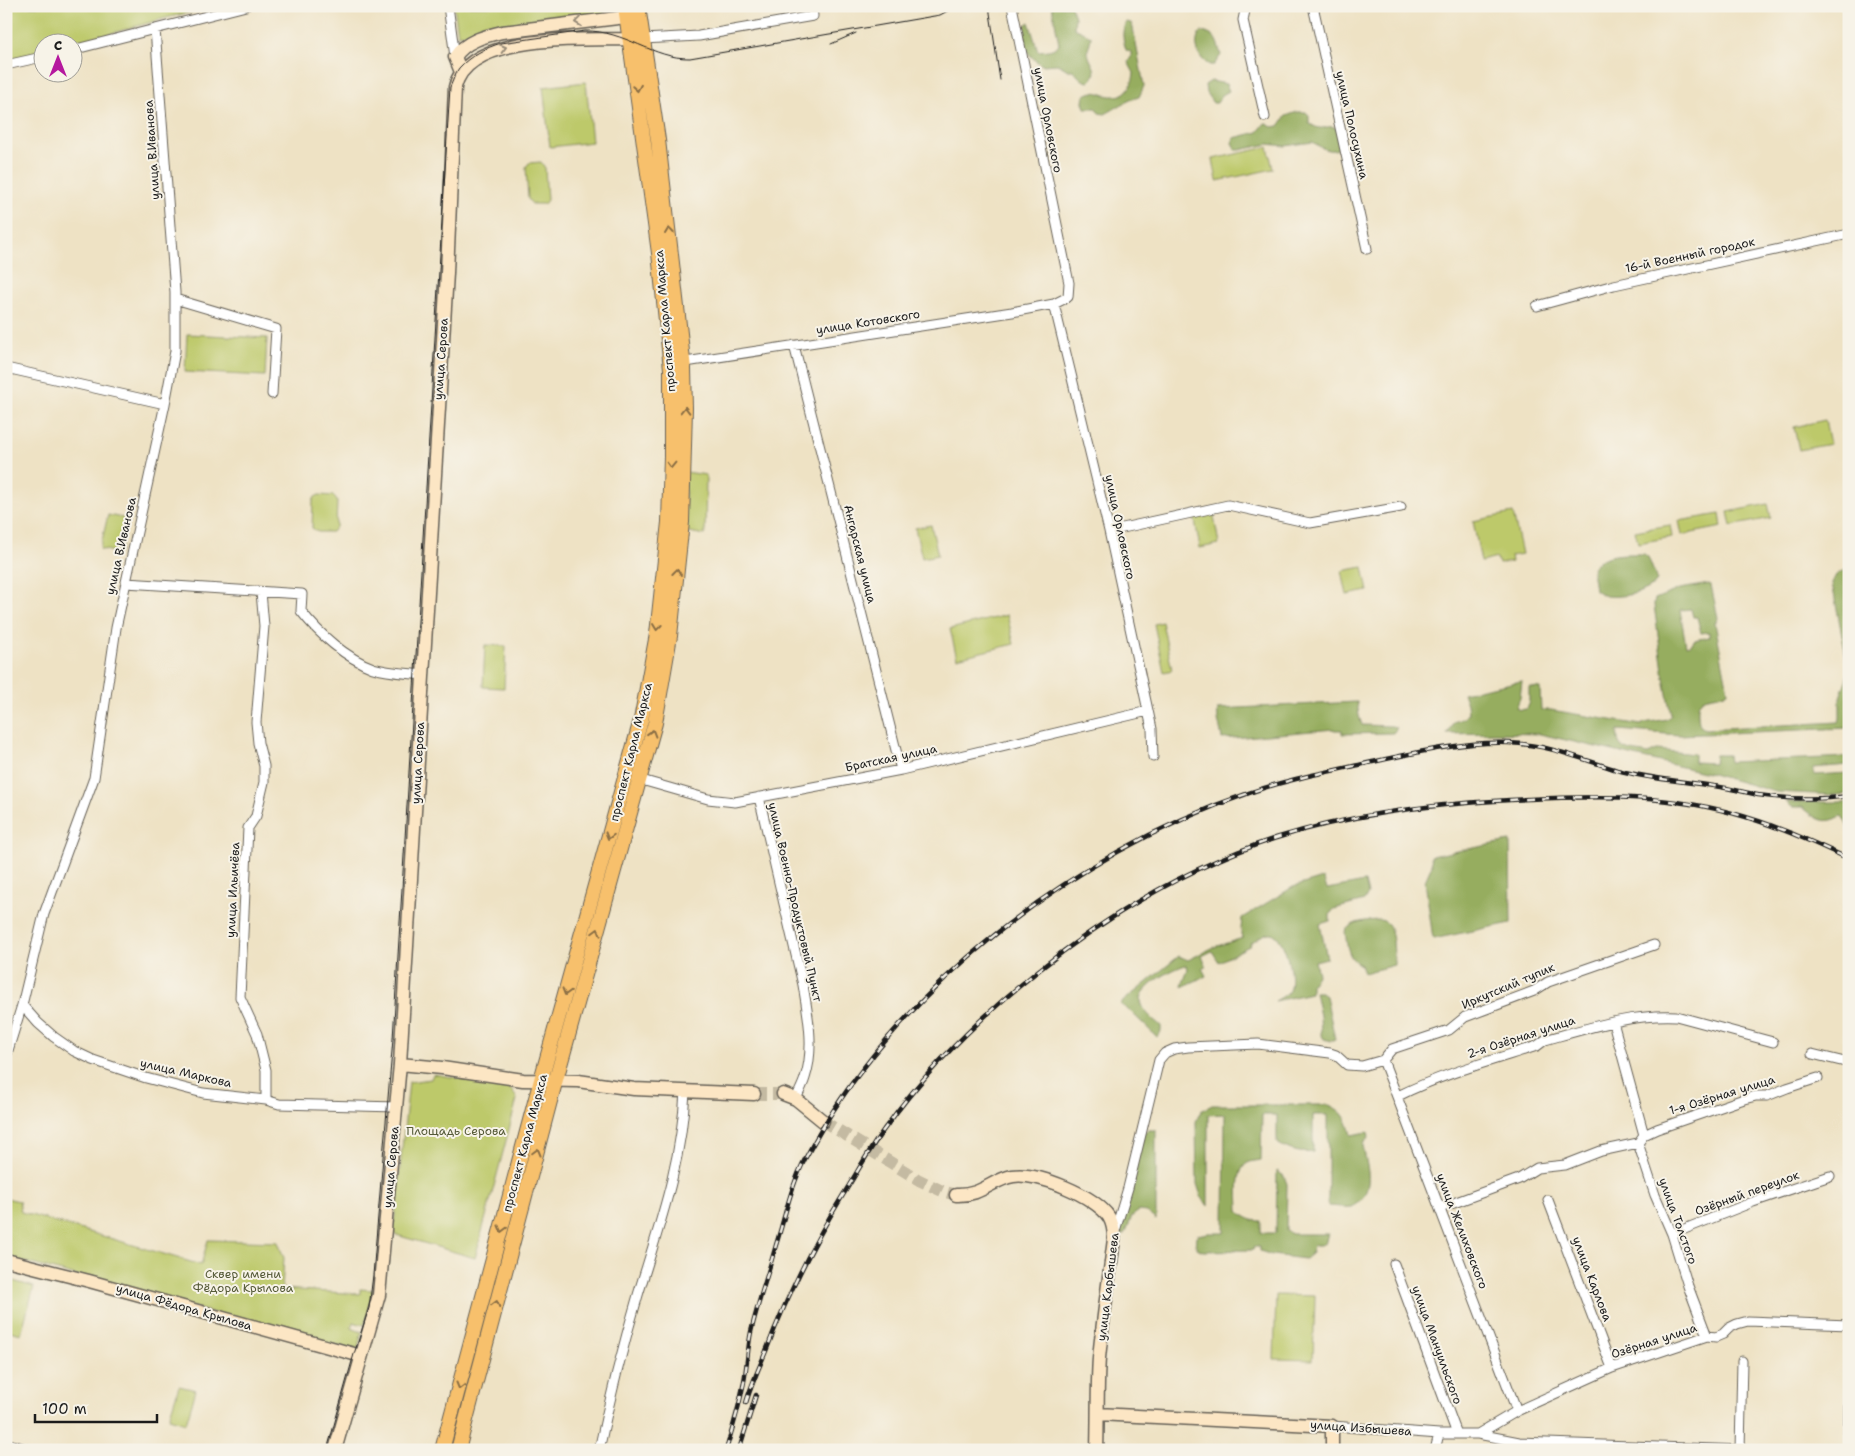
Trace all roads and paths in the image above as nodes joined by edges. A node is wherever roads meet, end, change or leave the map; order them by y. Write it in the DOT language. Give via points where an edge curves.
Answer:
graph roads {
  1 [pos="246,6"];
  2 [pos="448,6"];
  3 [pos="638,6"];
  4 [pos="812,6"];
  5 [pos="1012,6"];
  6 [pos="1246,6"];
  7 [pos="1313,6"];
  8 [pos="626,12"];
  9 [pos="154,29"];
  10 [pos="636,39"];
  11 [pos="82,47"];
  12 [pos="455,56"];
  13 [pos="32,59"];
  14 [pos="6,65"];
  15 [pos="461,72"];
  16 [pos="1265,118"];
  17 [pos="1849,234"];
  18 [pos="1367,249"];
  19 [pos="1068,298"];
  20 [pos="176,300"];
  21 [pos="1054,304"];
  22 [pos="1537,306"];
  23 [pos="794,345"];
  24 [pos="677,363"];
  25 [pos="6,368"];
  26 [pos="272,394"];
  27 [pos="165,404"];
  28 [pos="1401,507"];
  29 [pos="1109,531"];
  30 [pos="126,583"];
  31 [pos="261,592"];
  32 [pos="423,674"];
  33 [pos="1148,710"];
  34 [pos="1153,757"];
  35 [pos="901,770"];
  36 [pos="638,780"];
  37 [pos="759,797"];
  38 [pos="1654,946"];
  39 [pos="22,1005"];
  40 [pos="1613,1022"];
  41 [pos="1773,1042"];
  42 [pos="1174,1049"];
  43 [pos="1812,1054"];
  44 [pos="6,1057"];
  45 [pos="1383,1060"];
  46 [pos="1849,1063"];
  47 [pos="400,1064"];
  48 [pos="1818,1078"];
  49 [pos="541,1081"];
  50 [pos="556,1081"];
  51 [pos="685,1091"];
  52 [pos="754,1094"];
  53 [pos="783,1094"];
  54 [pos="1398,1096"];
  55 [pos="796,1099"];
  56 [pos="266,1100"];
  57 [pos="396,1107"];
  58 [pos="823,1121"];
  59 [pos="1641,1139"];
  60 [pos="1830,1176"];
  61 [pos="956,1195"];
  62 [pos="1548,1200"];
  63 [pos="1440,1208"];
  64 [pos="1114,1232"];
  65 [pos="1672,1234"];
  66 [pos="6,1260"];
  67 [pos="1394,1264"];
  68 [pos="1849,1325"];
  69 [pos="482,1331"];
  70 [pos="1708,1336"];
  71 [pos="361,1356"];
  72 [pos="1742,1361"];
  73 [pos="1612,1368"];
  74 [pos="1849,1399"];
  75 [pos="1517,1411"];
  76 [pos="1098,1414"];
  77 [pos="1332,1426"];
  78 [pos="1439,1434"];
  79 [pos="1456,1434"];
  80 [pos="1478,1434"];
  81 [pos="6,1443"];
  82 [pos="1521,1446"];
  83 [pos="1641,1448"];
  84 [pos="29,1450"];
  85 [pos="335,1450"];
  86 [pos="442,1450"];
  87 [pos="458,1450"];
  88 [pos="599,1450"];
  89 [pos="1097,1450"];
  90 [pos="1332,1450"];
  91 [pos="1435,1450"];
  92 [pos="1741,1450"];
  93 [pos="1848,1450"];
  1 -- 9 [label="street"];
  2 -- 12 [label="street"];
  3 -- 10 [label="main road, проспект Карла Маркса"];
  4 -- 10 [label="street" via="813,16 699,36"];
  5 -- 19 [label="street, улица Орловского" via="1069,283"];
  6 -- 16 [label="street" via="1243,20"];
  7 -- 18 [label="street, улица Полосухина"];
  8 -- 10 [label="main road, проспект Карла Маркса"];
  8 -- 12 [label="street, one-way" via="486,36 462,48"];
  9 -- 11 [label="street"];
  9 -- 20 [label="street, улица В.Иванова"];
  15 -- 10 [label="street, one-way" via="488,52 508,46 573,38"];
  10 -- 24 [label="main road, проспект Карла Маркса" via="658,140"];
  12 -- 15 [label="street"];
  13 -- 14 [label="street"];
  15 -- 32 [label="street, улица Серова" via="455,87 453,113 447,273"];
  17 -- 22 [label="street, 16-й Военный городок" via="1614,285"];
  19 -- 21 [label="street, улица Котовского"];
  20 -- 26 [label="street" via="276,329"];
  20 -- 27 [label="street, улица В.Иванова" via="174,351"];
  21 -- 23 [label="street, улица Котовского"];
  21 -- 29 [label="street, улица Орловского"];
  23 -- 24 [label="street, улица Котовского"];
  23 -- 35 [label="street, Ангарская улица"];
  36 -- 24 [label="main road, проспект Карла Маркса, one-way" via="657,714 680,556 685,408"];
  24 -- 49 [label="main road, проспект Карла Маркса, one-way" via="669,522 650,678"];
  25 -- 27 [label="street"];
  27 -- 30 [label="street, улица В.Иванова"];
  28 -- 29 [label="street" via="1310,523 1228,505"];
  29 -- 33 [label="street, улица Орловского"];
  30 -- 31 [label="street"];
  30 -- 39 [label="street, улица В.Иванова" via="116,628 94,778 44,914"];
  31 -- 32 [label="street" via="302,594 301,611 316,631 372,668"];
  31 -- 56 [label="street, улица Ильичёва" via="264,626 256,722 264,782 256,816 248,828 240,997 257,1034 266,1070"];
  32 -- 47 [label="street, улица Серова"];
  33 -- 34 [label="street, улица Орловского"];
  33 -- 35 [label="street, Братская улица"];
  35 -- 37 [label="street, Братская улица"];
  36 -- 37 [label="street, Братская улица" via="725,802"];
  50 -- 36 [label="main road, проспект Карла Маркса, one-way"];
  37 -- 55 [label="street, улица Военно-Продуктовый Пункт" via="808,1013 808,1065"];
  38 -- 45 [label="street, Иркутский тупик" via="1548,982 1534,991 1465,1017 1449,1030 1392,1049"];
  39 -- 44 [label="street, улица В.Иванова"];
  39 -- 56 [label="street, улица Маркова" via="54,1037 93,1060 203,1093"];
  40 -- 41 [label="street, 2-я Озёрная улица" via="1676,1016"];
  40 -- 54 [label="street, 2-я Озёрная улица" via="1545,1040 1537,1046 1471,1067"];
  40 -- 59 [label="street, улица Толстого"];
  42 -- 45 [label="street, Иркутский тупик" via="1258,1044 1330,1052 1347,1065 1362,1066"];
  42 -- 64 [label="street, улица Карбышева" via="1165,1052 1159,1060"];
  43 -- 46 [label="street"];
  45 -- 54 [label="street, улица Желиховского"];
  47 -- 49 [label="street"];
  47 -- 57 [label="street, улица Серова"];
  48 -- 59 [label="street, 1-я Озёрная улица" via="1767,1096 1744,1099 1657,1129"];
  49 -- 50 [label="street"];
  49 -- 69 [label="main road, проспект Карла Маркса, one-way"];
  50 -- 51 [label="street"];
  69 -- 50 [label="main road, проспект Карла Маркса, one-way"];
  51 -- 52 [label="street"];
  51 -- 88 [label="street" via="684,1123 675,1172 618,1364"];
  53 -- 55 [label="street"];
  54 -- 63 [label="street, улица Желиховского"];
  55 -- 58 [label="street"];
  56 -- 57 [label="street, улица Маркова" via="279,1104"];
  57 -- 71 [label="street, улица Серова" via="379,1295"];
  59 -- 63 [label="street, 1-я Озёрная улица" via="1565,1165 1536,1168 1519,1179"];
  59 -- 65 [label="street, улица Толстого" via="1655,1194"];
  60 -- 65 [label="street, Озёрный переулок"];
  61 -- 64 [label="street" via="968,1195 1011,1176 1044,1179 1099,1206 1109,1218"];
  62 -- 73 [label="street, улица Карлова"];
  63 -- 75 [label="street, улица Желиховского"];
  64 -- 76 [label="street, улица Карбышева" via="1100,1356"];
  65 -- 70 [label="street, улица Толстого"];
  66 -- 71 [label="street, улица Фёдора Крылова"];
  67 -- 79 [label="street, улица Мануильского"];
  68 -- 70 [label="street, Озёрная улица" via="1748,1321 1723,1334"];
  69 -- 86 [label="main road, проспект Карла Маркса, one-way"];
  69 -- 87 [label="main road, проспект Карла Маркса"];
  70 -- 73 [label="street, Озёрная улица"];
  71 -- 85 [label="street, улица Серова"];
  72 -- 92 [label="street"];
  73 -- 75 [label="street, Озёрная улица"];
  74 -- 93 [label="street"];
  75 -- 80 [label="street, Озёрная улица"];
  76 -- 77 [label="street, улица Избышева"];
  76 -- 89 [label="street, улица Карбышева"];
  77 -- 78 [label="street, улица Избышева"];
  77 -- 90 [label="street"];
  78 -- 79 [label="street, улица Избышева"];
  78 -- 91 [label="street"];
  79 -- 80 [label="street, улица Избышева"];
  80 -- 82 [label="street, улица Избышева"];
  81 -- 84 [label="street"];
  82 -- 83 [label="street, улица Избышева"];
  83 -- 92 [label="street, улица Избышева"];
}
